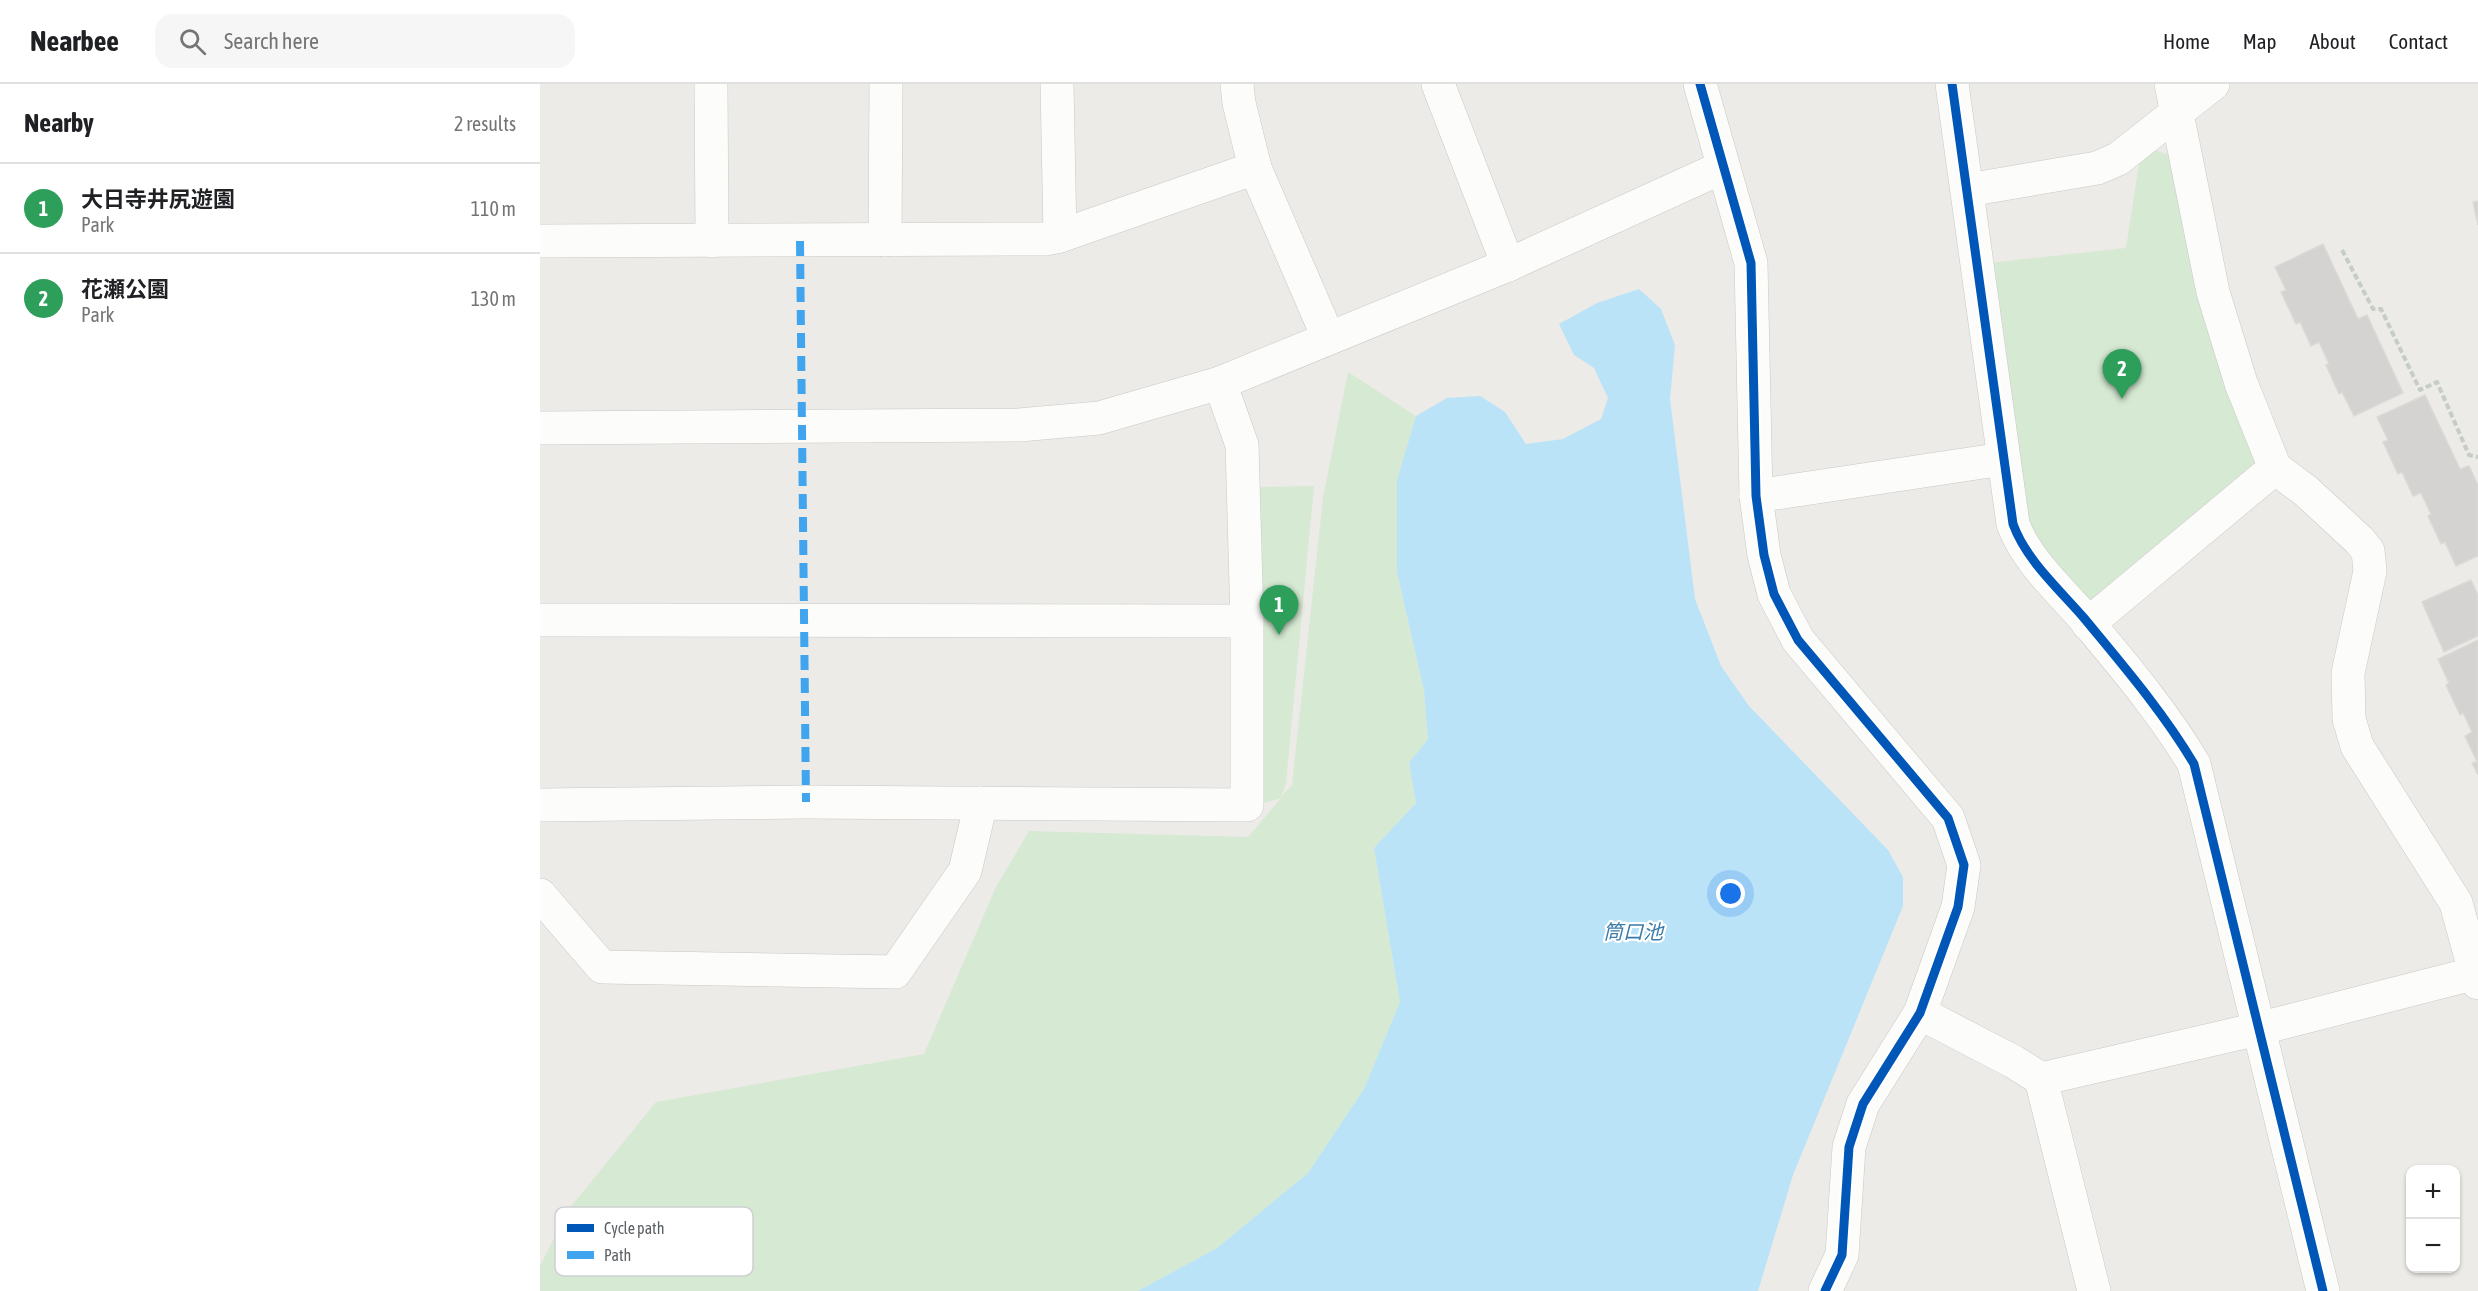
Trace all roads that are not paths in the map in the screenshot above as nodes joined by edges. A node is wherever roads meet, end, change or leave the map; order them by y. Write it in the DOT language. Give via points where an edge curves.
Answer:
graph roads {
  1 [pos="711,84"];
  2 [pos="886,84"];
  3 [pos="1057,84"];
  4 [pos="1238,84"];
  5 [pos="1438,84"];
  6 [pos="1700,84"];
  7 [pos="1952,84"];
  8 [pos="2213,84"];
  9 [pos="2173,98"];
  10 [pos="1723,167"];
  11 [pos="1255,168"];
  12 [pos="1968,190"];
  13 [pos="1060,236"];
  14 [pos="885,240"];
  15 [pos="540,241"];
  16 [pos="712,241"];
  17 [pos="1508,265"];
  18 [pos="1328,337"];
  19 [pos="1220,383"];
  20 [pos="540,428"];
  21 [pos="2003,459"];
  22 [pos="2275,468"];
  23 [pos="1756,496"];
  24 [pos="540,620"];
  25 [pos="1247,621"];
  26 [pos="2088,624"];
  27 [pos="981,804"];
  28 [pos="540,805"];
  29 [pos="540,895"];
  30 [pos="2477,978"];
  31 [pos="1920,1013"];
  32 [pos="2258,1029"];
  33 [pos="2041,1079"];
  34 [pos="1825,1291"];
  35 [pos="2094,1291"];
  36 [pos="2323,1291"];
  1 -- 16 [label="street"];
  2 -- 14 [label="street"];
  3 -- 13 [label="street"];
  4 -- 11 [label="street"];
  5 -- 17 [label="street"];
  6 -- 10 [label="street"];
  7 -- 12 [label="street"];
  8 -- 9 [label="street"];
  9 -- 12 [label="street" via="2118,159 2097,168"];
  9 -- 22 [label="street" via="2213,292 2241,383"];
  10 -- 17 [label="street"];
  10 -- 23 [label="street" via="1751,262"];
  11 -- 13 [label="street"];
  11 -- 18 [label="street"];
  12 -- 21 [label="street"];
  13 -- 14 [label="street"];
  14 -- 16 [label="street"];
  15 -- 16 [label="street"];
  17 -- 18 [label="street"];
  18 -- 19 [label="street"];
  19 -- 20 [label="street" via="1099,418 1061,423"];
  19 -- 25 [label="street" via="1242,445"];
  21 -- 23 [label="street"];
  21 -- 26 [label="street" via="2013,524 2020,543"];
  22 -- 26 [label="street"];
  22 -- 30 [label="street" via="2306,491 2368,551 2370,571 2348,673 2349,719 2357,746 2456,903"];
  23 -- 31 [label="street" via="1774,594 1798,640 1948,818 1961,856 1964,866 1958,907"];
  24 -- 25 [label="street"];
  25 -- 27 [label="street" via="1247,805"];
  26 -- 32 [label="street" via="2179,739 2194,764"];
  27 -- 28 [label="street"];
  27 -- 29 [label="street" via="965,871 895,972 602,968"];
  30 -- 32 [label="street"];
  31 -- 33 [label="street"];
  31 -- 34 [label="street" via="1863,1104 1849,1148 1842,1256"];
  32 -- 33 [label="street"];
  32 -- 36 [label="street"];
  33 -- 35 [label="street"];
}
